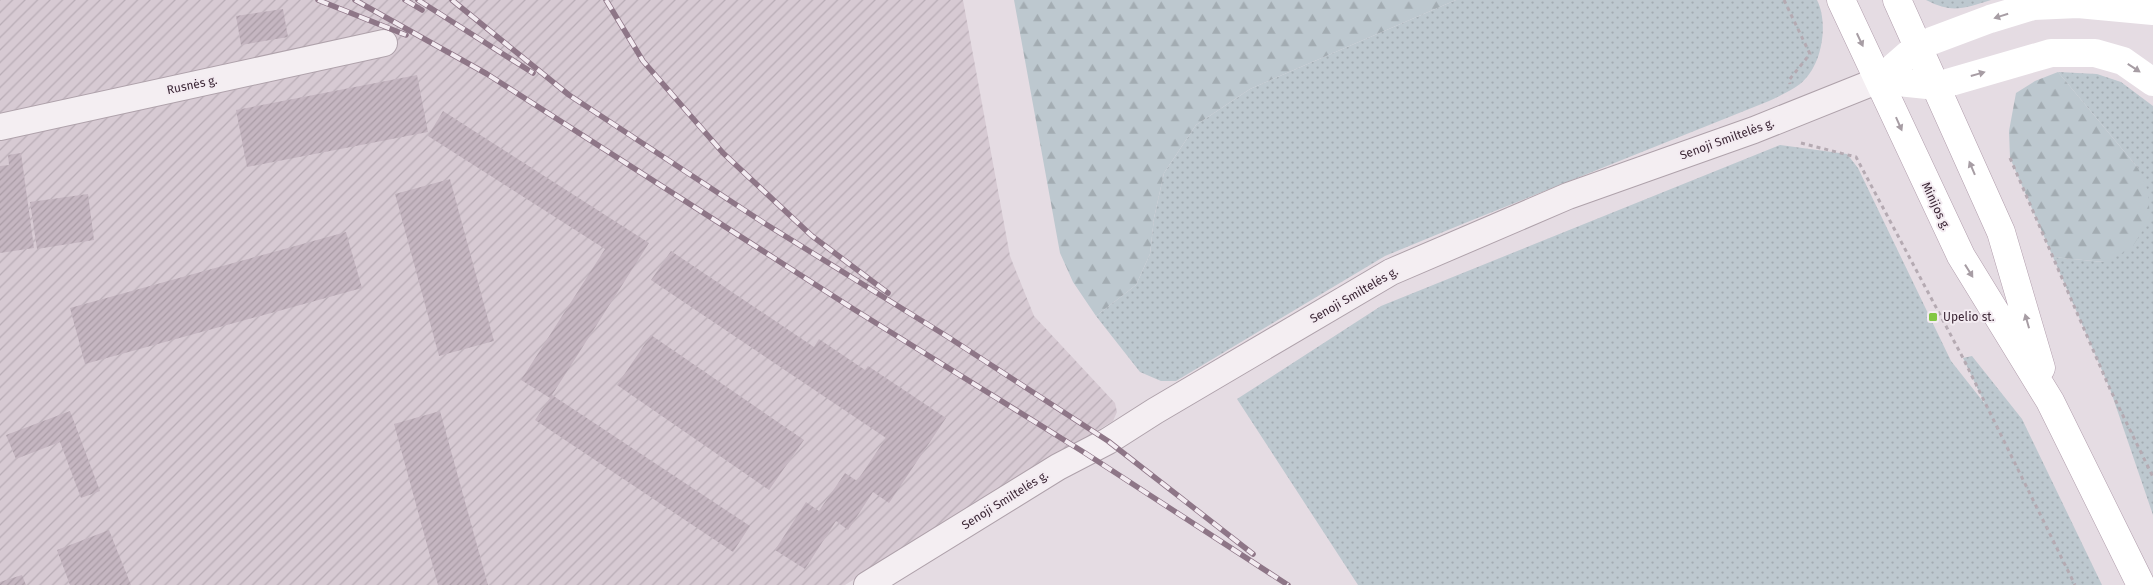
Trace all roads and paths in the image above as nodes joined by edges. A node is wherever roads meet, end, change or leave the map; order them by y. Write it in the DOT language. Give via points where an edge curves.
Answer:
graph roads {
  1 [pos="1791,0"];
  2 [pos="1841,0"];
  3 [pos="1897,0"];
  4 [pos="2140,0"];
  5 [pos="1785,1"];
  6 [pos="2153,11"];
  7 [pos="384,43"];
  8 [pos="1918,46"];
  9 [pos="1879,80"];
  10 [pos="2153,82"];
  11 [pos="1937,86"];
  12 [pos="1794,114"];
  13 [pos="0,128"];
  14 [pos="2010,158"];
  15 [pos="2050,401"];
  16 [pos="2153,477"];
  17 [pos="867,585"];
  18 [pos="2076,585"];
  19 [pos="2141,585"];
  1 -- 5 [label="path"];
  2 -- 9 [label="main road, Minijos g., one-way"];
  3 -- 8 [label="main road, Minijos g."];
  4 -- 6 [label="main road"];
  5 -- 12 [label="path" via="1810,54 1789,80"];
  6 -- 8 [label="main road, one-way" via="2078,4 2033,6"];
  7 -- 13 [label="street, Rusnės g."];
  8 -- 9 [label="main road"];
  8 -- 11 [label="main road, Minijos g."];
  9 -- 11 [label="main road"];
  9 -- 12 [label="street, Senoji Smiltelės g."];
  9 -- 15 [label="main road, Minijos g., one-way" via="1961,256"];
  11 -- 10 [label="main road, one-way" via="2051,54 2095,53 2123,61"];
  15 -- 11 [label="main road, Minijos g., one-way" via="2001,232"];
  12 -- 17 [label="street, Senoji Smiltelės g." via="1568,196 1391,272 1108,441 1058,467"];
  12 -- 18 [label="path" via="1800,143 1856,157 1963,358"];
  14 -- 16 [label="path" via="2110,390"];
  15 -- 19 [label="main road, Minijos g."];
}
